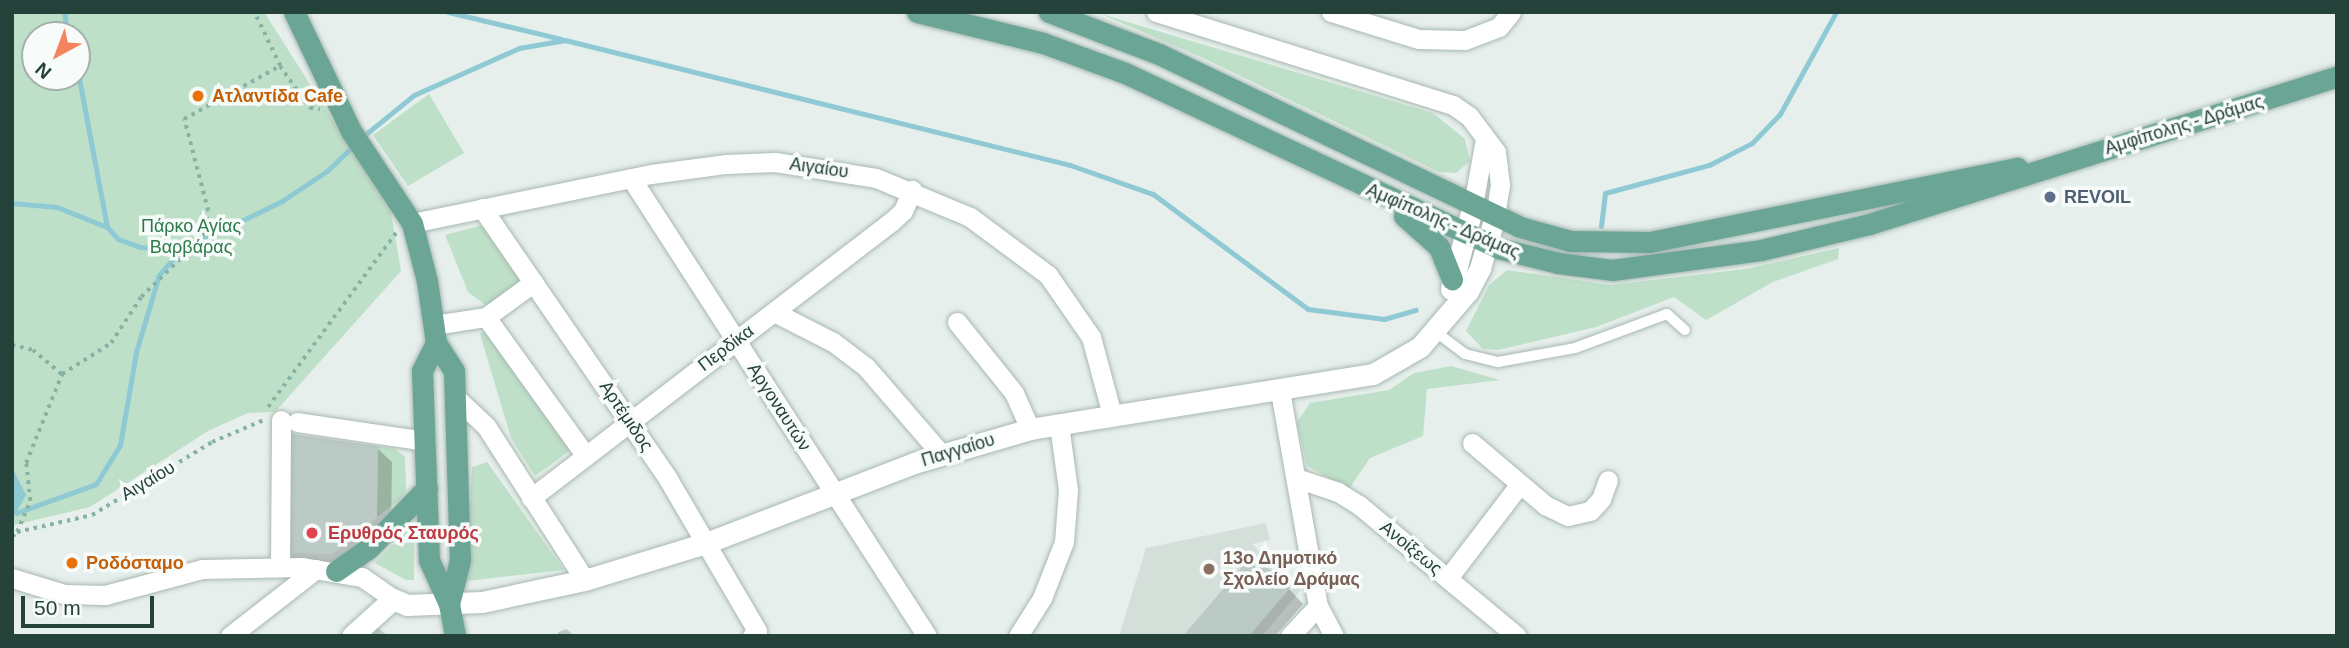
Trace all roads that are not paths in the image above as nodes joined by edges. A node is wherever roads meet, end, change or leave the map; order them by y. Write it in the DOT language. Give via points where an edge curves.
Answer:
graph roads {
  1 [pos="917,12"];
  2 [pos="1049,12"];
  3 [pos="1156,12"];
  4 [pos="1331,12"];
  5 [pos="1511,12"];
  6 [pos="297,16"];
  7 [pos="1189,17"];
  8 [pos="2337,76"];
  9 [pos="1485,139"];
  10 [pos="1305,158"];
  11 [pos="2031,169"];
  12 [pos="631,178"];
  13 [pos="912,190"];
  14 [pos="1473,205"];
  15 [pos="482,208"];
  16 [pos="1495,216"];
  17 [pos="412,223"];
  18 [pos="1465,234"];
  19 [pos="1488,244"];
  20 [pos="1452,280"];
  21 [pos="534,282"];
  22 [pos="1454,302"];
  23 [pos="774,312"];
  24 [pos="486,317"];
  25 [pos="957,322"];
  26 [pos="1439,327"];
  27 [pos="1685,330"];
  28 [pos="435,334"];
  29 [pos="737,341"];
  30 [pos="1280,391"];
  31 [pos="455,397"];
  32 [pos="1112,415"];
  33 [pos="631,422"];
  34 [pos="1059,424"];
  35 [pos="1030,429"];
  36 [pos="426,441"];
  37 [pos="1472,443"];
  38 [pos="941,454"];
  39 [pos="586,456"];
  40 [pos="1296,478"];
  41 [pos="1608,480"];
  42 [pos="1519,485"];
  43 [pos="427,488"];
  44 [pos="835,493"];
  45 [pos="531,498"];
  46 [pos="706,543"];
  47 [pos="280,566"];
  48 [pos="326,570"];
  49 [pos="12,578"];
  50 [pos="1448,578"];
  51 [pos="585,580"];
  52 [pos="393,599"];
  53 [pos="449,604"];
  54 [pos="1318,606"];
  55 [pos="919,632"];
  56 [pos="755,634"];
  57 [pos="230,636"];
  58 [pos="352,636"];
  59 [pos="455,636"];
  60 [pos="1018,636"];
  61 [pos="1290,636"];
  62 [pos="1334,636"];
  63 [pos="1517,636"];
  1 -- 10 [label="main road, Αμφίπολης - Δράμας" via="1098,62"];
  2 -- 14 [label="main road, Αμφίπολης - Δράμας" via="1159,54"];
  3 -- 7 [label="street"];
  4 -- 5 [label="street" via="1419,39 1465,40 1499,27"];
  6 -- 17 [label="main road" via="340,110"];
  7 -- 9 [label="street" via="1442,101 1469,116"];
  8 -- 11 [label="main road, Αμφίπολης - Δράμας"];
  9 -- 14 [label="street"];
  9 -- 16 [label="street" via="1499,160"];
  10 -- 18 [label="main road, Αμφίπολης - Δράμας"];
  10 -- 20 [label="main road" via="1416,223 1439,247"];
  11 -- 16 [label="main road, Αμφίπολης - Δράμας" via="1961,176 1694,234 1613,244 1544,236"];
  11 -- 19 [label="main road, Αμφίπολης - Δράμας" via="1918,210 1803,242 1612,270"];
  12 -- 13 [label="street, Αιγαίου" via="775,162 861,175"];
  12 -- 15 [label="street, Αιγαίου"];
  12 -- 29 [label="street, Αργοναυτών"];
  13 -- 23 [label="street, Περδίκα" via="903,211 891,222"];
  13 -- 32 [label="street, Αιγαίου" via="990,229 1027,254 1061,288 1091,337"];
  14 -- 16 [label="main road, Αμφίπολης - Δράμας"];
  14 -- 18 [label="main road"];
  15 -- 17 [label="street, Αιγαίου"];
  15 -- 21 [label="street, Αρτέμιδος"];
  16 -- 19 [label="main road, Παγγαίου"];
  17 -- 28 [label="main road"];
  18 -- 19 [label="main road, Αμφίπολης - Δράμας"];
  18 -- 20 [label="main road"];
  19 -- 22 [label="main road, Παγγαίου" via="1471,286"];
  20 -- 22 [label="main road"];
  21 -- 24 [label="street"];
  21 -- 33 [label="street, Αρτέμιδος"];
  22 -- 26 [label="main road, Παγγαίου"];
  23 -- 29 [label="street, Περδίκα"];
  23 -- 38 [label="street" via="833,342 866,367"];
  24 -- 28 [label="street"];
  24 -- 39 [label="street"];
  25 -- 35 [label="street" via="1014,393"];
  26 -- 27 [label="lane" via="1465,355 1498,362 1575,348 1667,314"];
  26 -- 30 [label="main road, Παγγαίου" via="1412,354 1383,370"];
  28 -- 31 [label="main road" via="454,371"];
  28 -- 36 [label="main road" via="422,371"];
  29 -- 33 [label="street, Περδίκα"];
  29 -- 44 [label="street, Αργοναυτών"];
  30 -- 32 [label="main road, Παγγαίου"];
  30 -- 40 [label="street"];
  31 -- 45 [label="street" via="486,426"];
  31 -- 53 [label="main road" via="460,560"];
  32 -- 34 [label="main road, Παγγαίου"];
  33 -- 39 [label="street, Περδίκα"];
  33 -- 46 [label="street, Αρτέμιδος"];
  34 -- 35 [label="main road, Παγγαίου"];
  34 -- 60 [label="street" via="1068,490 1064,541 1042,598"];
  35 -- 38 [label="main road, Παγγαίου"];
  36 -- 43 [label="main road"];
  36 -- 47 [label="street" via="289,421"];
  37 -- 42 [label="street"];
  38 -- 44 [label="main road, Παγγαίου"];
  39 -- 45 [label="street, Περδίκα"];
  40 -- 50 [label="street, Ανοίξεως" via="1348,498"];
  40 -- 54 [label="street"];
  41 -- 42 [label="street" via="1590,511 1567,516"];
  42 -- 50 [label="street"];
  43 -- 48 [label="main road" via="368,549"];
  43 -- 53 [label="main road" via="429,561"];
  44 -- 46 [label="main road, Παγγαίου"];
  44 -- 55 [label="street, Αργοναυτών"];
  45 -- 51 [label="street"];
  46 -- 51 [label="main road, Παγγαίου"];
  46 -- 56 [label="street, Αρτέμιδος"];
  47 -- 48 [label="street"];
  47 -- 49 [label="street" via="202,569 105,595 64,594"];
  48 -- 52 [label="street" via="362,577"];
  48 -- 57 [label="street"];
  50 -- 63 [label="street, Ανοίξεως"];
  51 -- 53 [label="main road, Παγγαίου" via="482,602"];
  52 -- 53 [label="main road" via="407,605"];
  52 -- 58 [label="main road"];
  53 -- 59 [label="main road"];
  54 -- 61 [label="street"];
  54 -- 62 [label="street"];
}
